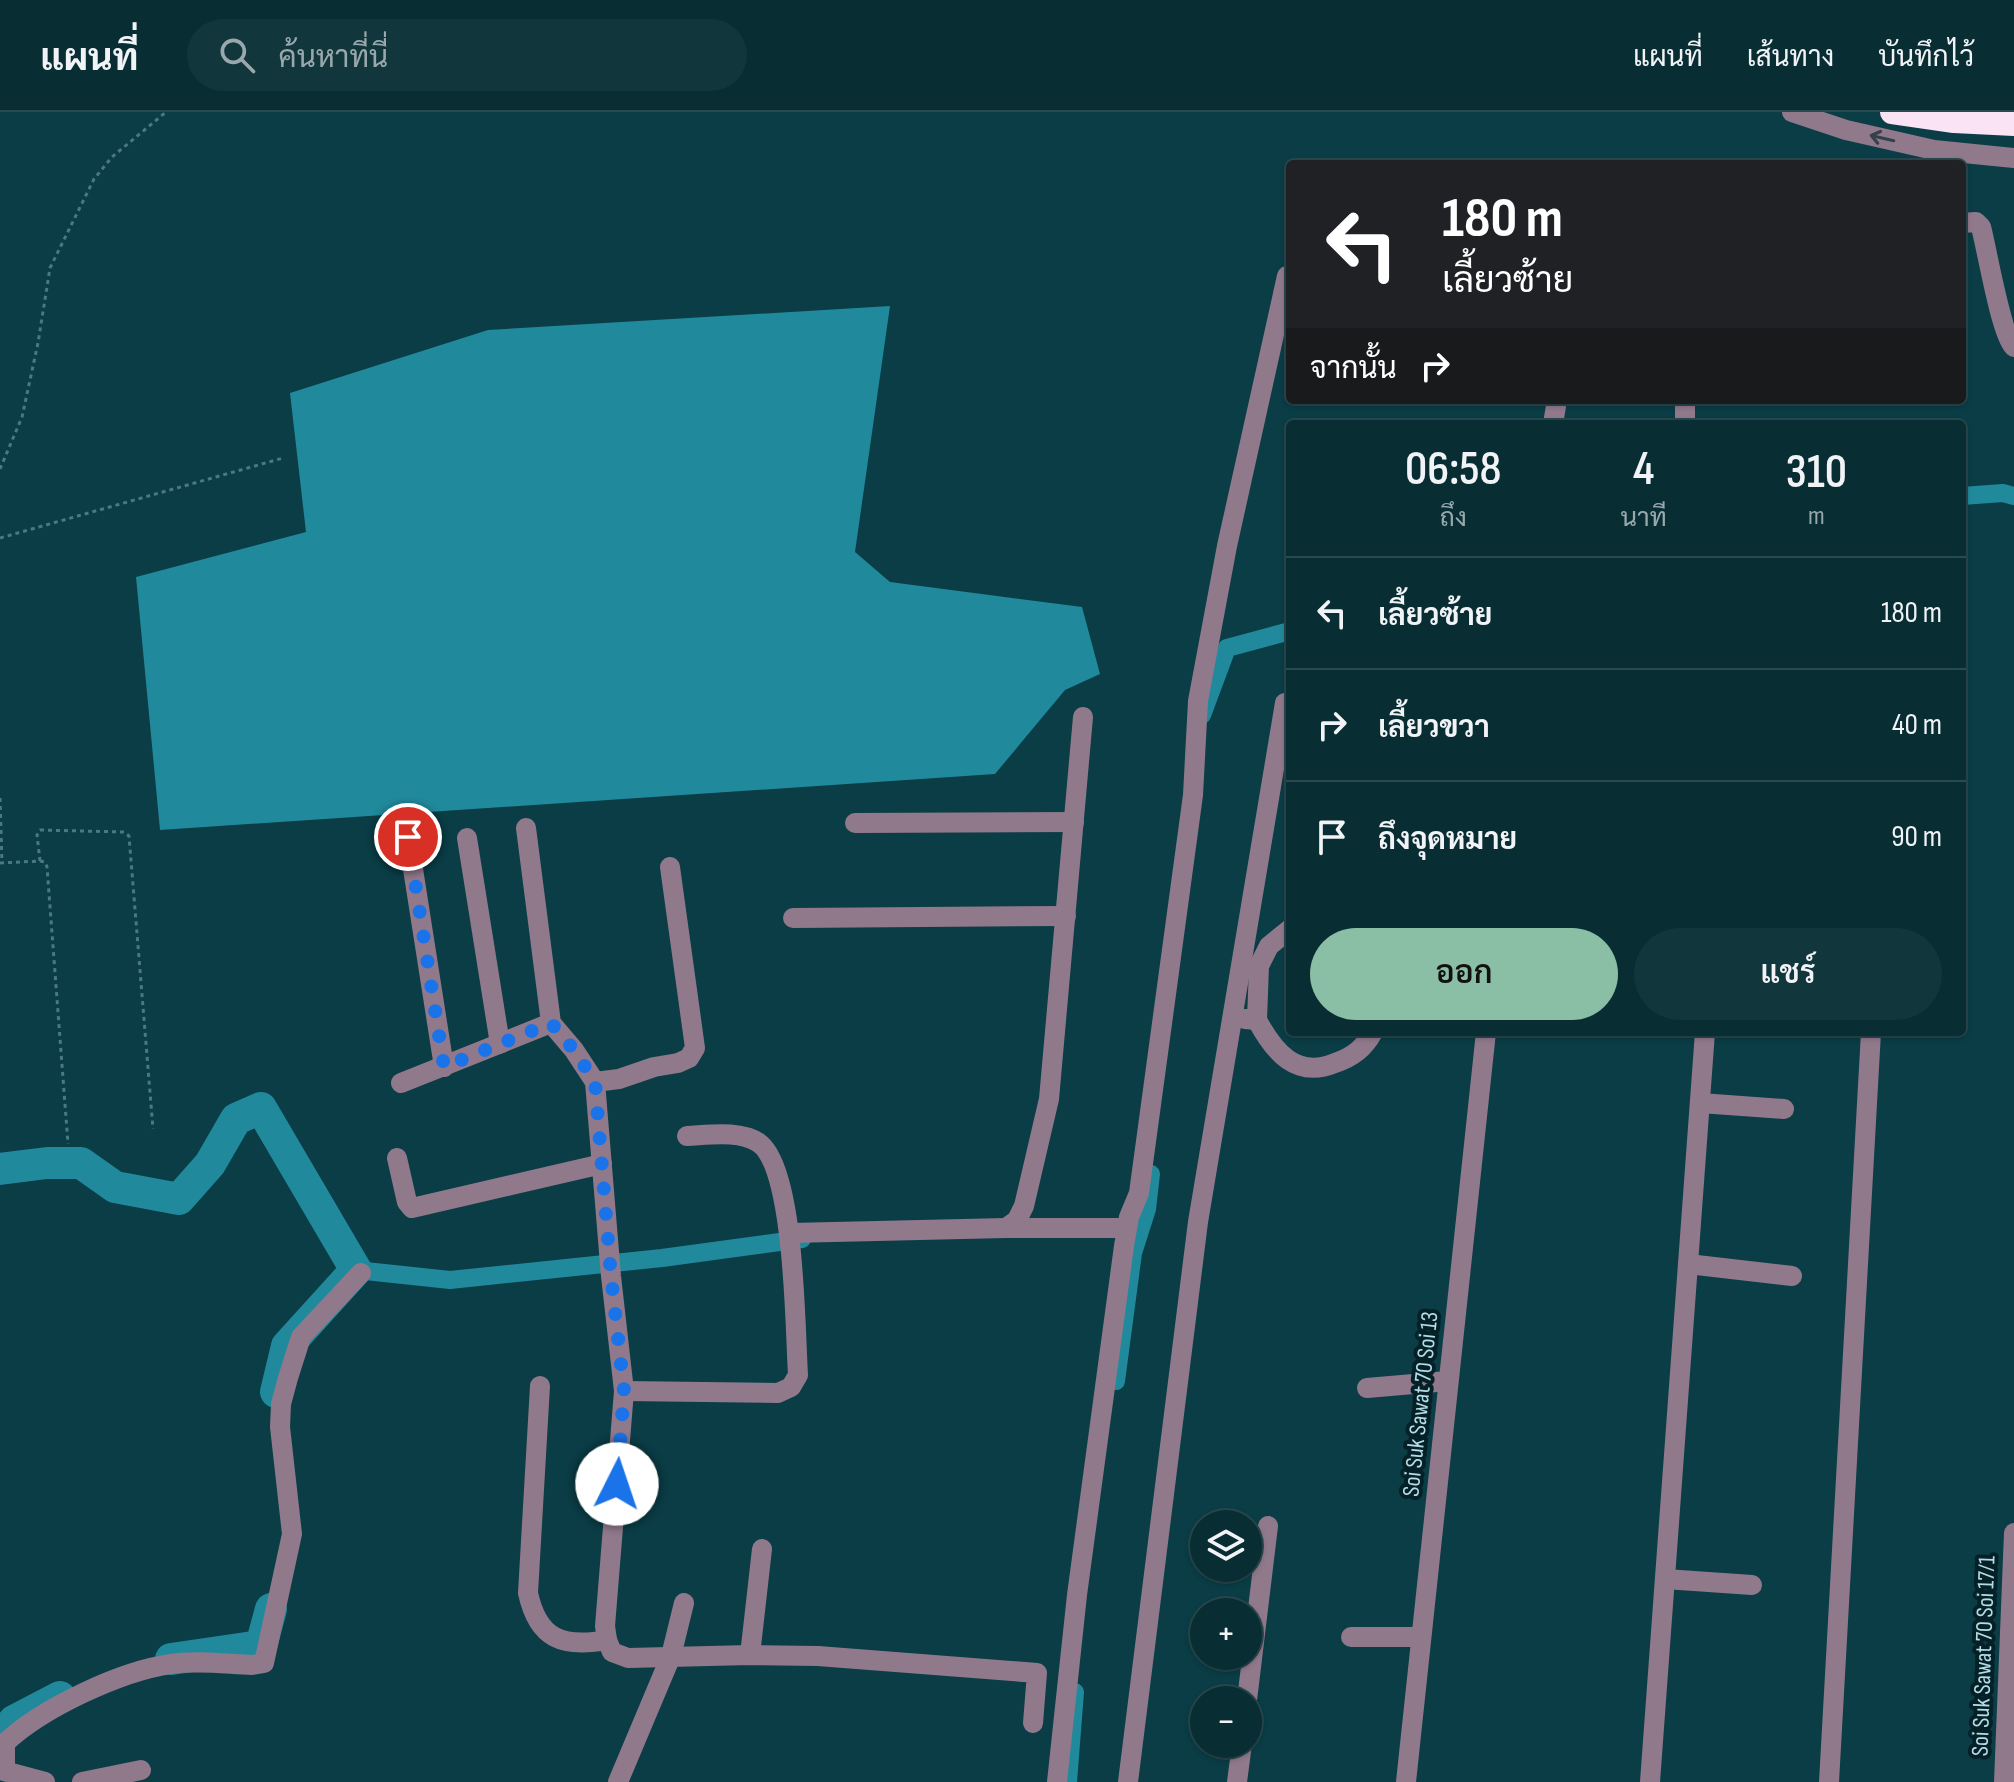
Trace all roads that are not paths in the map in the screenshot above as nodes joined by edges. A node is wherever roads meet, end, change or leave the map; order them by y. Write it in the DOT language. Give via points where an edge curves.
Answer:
graph roads {
  1 [pos="1792,112"];
  2 [pos="1892,112"];
  3 [pos="2014,124"];
  4 [pos="1912,155"];
  5 [pos="2014,158"];
  6 [pos="1966,223"];
  7 [pos="1286,280"];
  8 [pos="2014,347"];
  9 [pos="1285,703"];
  10 [pos="1083,717"];
  11 [pos="1074,822"];
  12 [pos="855,823"];
  13 [pos="526,828"];
  14 [pos="408,837"];
  15 [pos="467,838"];
  16 [pos="670,867"];
  17 [pos="1066,916"];
  18 [pos="793,918"];
  19 [pos="1286,932"];
  20 [pos="1233,1019"];
  21 [pos="1257,1020"];
  22 [pos="551,1023"];
  23 [pos="1371,1036"];
  24 [pos="1486,1036"];
  25 [pos="1705,1036"];
  26 [pos="1871,1036"];
  27 [pos="500,1044"];
  28 [pos="444,1067"];
  29 [pos="595,1082"];
  30 [pos="401,1083"];
  31 [pos="1700,1103"];
  32 [pos="1784,1109"];
  33 [pos="687,1136"];
  34 [pos="397,1158"];
  35 [pos="602,1164"];
  36 [pos="1006,1228"];
  37 [pos="1127,1228"];
  38 [pos="790,1233"];
  39 [pos="1688,1264"];
  40 [pos="361,1273"];
  41 [pos="1792,1276"];
  42 [pos="1448,1381"];
  43 [pos="540,1386"];
  44 [pos="1367,1388"];
  45 [pos="624,1391"];
  46 [pos="1268,1526"];
  47 [pos="2014,1533"];
  48 [pos="762,1549"];
  49 [pos="1665,1579"];
  50 [pos="1752,1585"];
  51 [pos="684,1603"];
  52 [pos="1351,1637"];
  53 [pos="1421,1637"];
  54 [pos="607,1640"];
  55 [pos="750,1655"];
  56 [pos="671,1656"];
  57 [pos="1249,1686"];
  58 [pos="1033,1723"];
  59 [pos="1240,1758"];
  60 [pos="141,1770"];
  61 [pos="3,1771"];
  62 [pos="45,1782"];
  63 [pos="82,1782"];
  64 [pos="618,1782"];
  65 [pos="1057,1782"];
  66 [pos="1128,1782"];
  67 [pos="1237,1782"];
  68 [pos="1406,1782"];
  69 [pos="1650,1782"];
  70 [pos="1829,1782"];
  71 [pos="2004,1782"];
  4 -- 1 [label="street, one-way"];
  2 -- 3 [label="highway"];
  4 -- 5 [label="street" via="1934,150"];
  6 -- 8 [label="street" via="1981,227"];
  7 -- 37 [label="street" via="1198,701 1187,845 1139,1193"];
  9 -- 20 [label="street"];
  10 -- 11 [label="street"];
  11 -- 12 [label="street"];
  11 -- 17 [label="street"];
  13 -- 22 [label="street"];
  14 -- 28 [label="street"];
  15 -- 27 [label="street"];
  16 -- 29 [label="street" via="695,1048 678,1063"];
  17 -- 18 [label="street"];
  17 -- 36 [label="street" via="1049,1099 1024,1206"];
  19 -- 21 [label="street" via="1269,946 1259,966"];
  20 -- 21 [label="street"];
  20 -- 66 [label="street" via="1198,1222"];
  21 -- 23 [label="street" via="1277,1050 1296,1066 1318,1070 1364,1048"];
  22 -- 27 [label="street"];
  22 -- 29 [label="street"];
  24 -- 42 [label="street, Soi Suk Sawat 70 Soi 13"];
  25 -- 31 [label="street"];
  26 -- 70 [label="street"];
  27 -- 28 [label="street"];
  28 -- 30 [label="street"];
  29 -- 35 [label="street"];
  31 -- 32 [label="street"];
  31 -- 39 [label="street"];
  33 -- 38 [label="street" via="730,1134 758,1142 774,1158"];
  34 -- 35 [label="street" via="412,1208"];
  35 -- 45 [label="street"];
  36 -- 37 [label="street"];
  36 -- 38 [label="street"];
  37 -- 65 [label="street"];
  38 -- 45 [label="street" via="798,1375 791,1387 778,1393"];
  39 -- 41 [label="street"];
  39 -- 49 [label="street"];
  40 -- 61 [label="street" via="301,1337 284,1391 280,1427 292,1534 264,1663 169,1664 72,1699 5,1743"];
  42 -- 44 [label="street"];
  42 -- 53 [label="street, Soi Suk Sawat 70 Soi 13"];
  43 -- 54 [label="street" via="528,1593 533,1615 541,1629 559,1639"];
  45 -- 54 [label="street"];
  46 -- 57 [label="street"];
  47 -- 71 [label="street, Soi Suk Sawat 70 Soi 17/1"];
  48 -- 55 [label="street"];
  49 -- 50 [label="street"];
  49 -- 69 [label="street"];
  51 -- 56 [label="street"];
  52 -- 53 [label="street"];
  53 -- 68 [label="street, Soi Suk Sawat 70 Soi 13"];
  54 -- 56 [label="street" via="612,1652 628,1658"];
  55 -- 56 [label="street"];
  55 -- 58 [label="street" via="1037,1673"];
  56 -- 64 [label="street"];
  59 -- 67 [label="street"];
  60 -- 63 [label="street"];
  61 -- 62 [label="street"];
}
